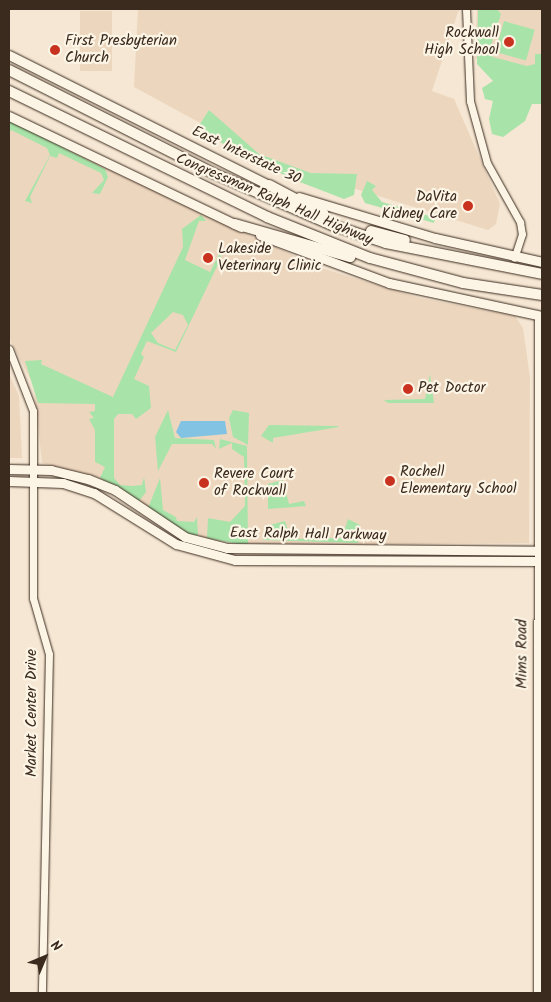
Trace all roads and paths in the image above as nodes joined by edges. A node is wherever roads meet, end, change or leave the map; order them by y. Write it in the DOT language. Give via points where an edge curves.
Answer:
graph roads {
  1 [pos="466,9"];
  2 [pos="9,55"];
  3 [pos="9,70"];
  4 [pos="9,92"];
  5 [pos="9,116"];
  6 [pos="269,185"];
  7 [pos="235,224"];
  8 [pos="514,258"];
  9 [pos="542,262"];
  10 [pos="542,273"];
  11 [pos="463,283"];
  12 [pos="542,296"];
  13 [pos="540,315"];
  14 [pos="9,349"];
  15 [pos="9,469"];
  16 [pos="32,469"];
  17 [pos="9,481"];
  18 [pos="32,481"];
  19 [pos="540,550"];
  20 [pos="540,561"];
  21 [pos="42,993"];
  22 [pos="537,993"];
  1 -- 8 [label="street" via="470,101 487,163 520,222 522,234"];
  2 -- 6 [label="main road, East Interstate 30"];
  3 -- 10 [label="highway, Congressman Ralph Hall Highway" via="213,173 332,224 386,243"];
  4 -- 11 [label="highway, Congressman Ralph Hall Highway" via="267,217 370,258"];
  5 -- 7 [label="main road"];
  6 -- 8 [label="main road, East Interstate 30" via="325,206"];
  6 -- 10 [label="highway" via="350,225"];
  7 -- 11 [label="highway" via="406,273"];
  7 -- 13 [label="main road" via="390,283"];
  8 -- 9 [label="main road, East Interstate 30"];
  11 -- 12 [label="highway, Congressman Ralph Hall Highway"];
  13 -- 19 [label="street, Mims Road"];
  14 -- 16 [label="street, Market Center Drive" via="33,411"];
  15 -- 16 [label="main road, East Ralph Hall Parkway"];
  16 -- 18 [label="street, Market Center Drive"];
  16 -- 19 [label="main road, East Ralph Hall Parkway" via="67,473 107,486 166,527 227,548"];
  17 -- 18 [label="main road, East Ralph Hall Parkway"];
  18 -- 20 [label="main road, East Ralph Hall Parkway" via="94,492 161,537 211,556"];
  18 -- 21 [label="street, Market Center Drive" via="32,598 49,654"];
  19 -- 20 [label="street, Mims Road"];
  20 -- 22 [label="street, Mims Road"];
}
